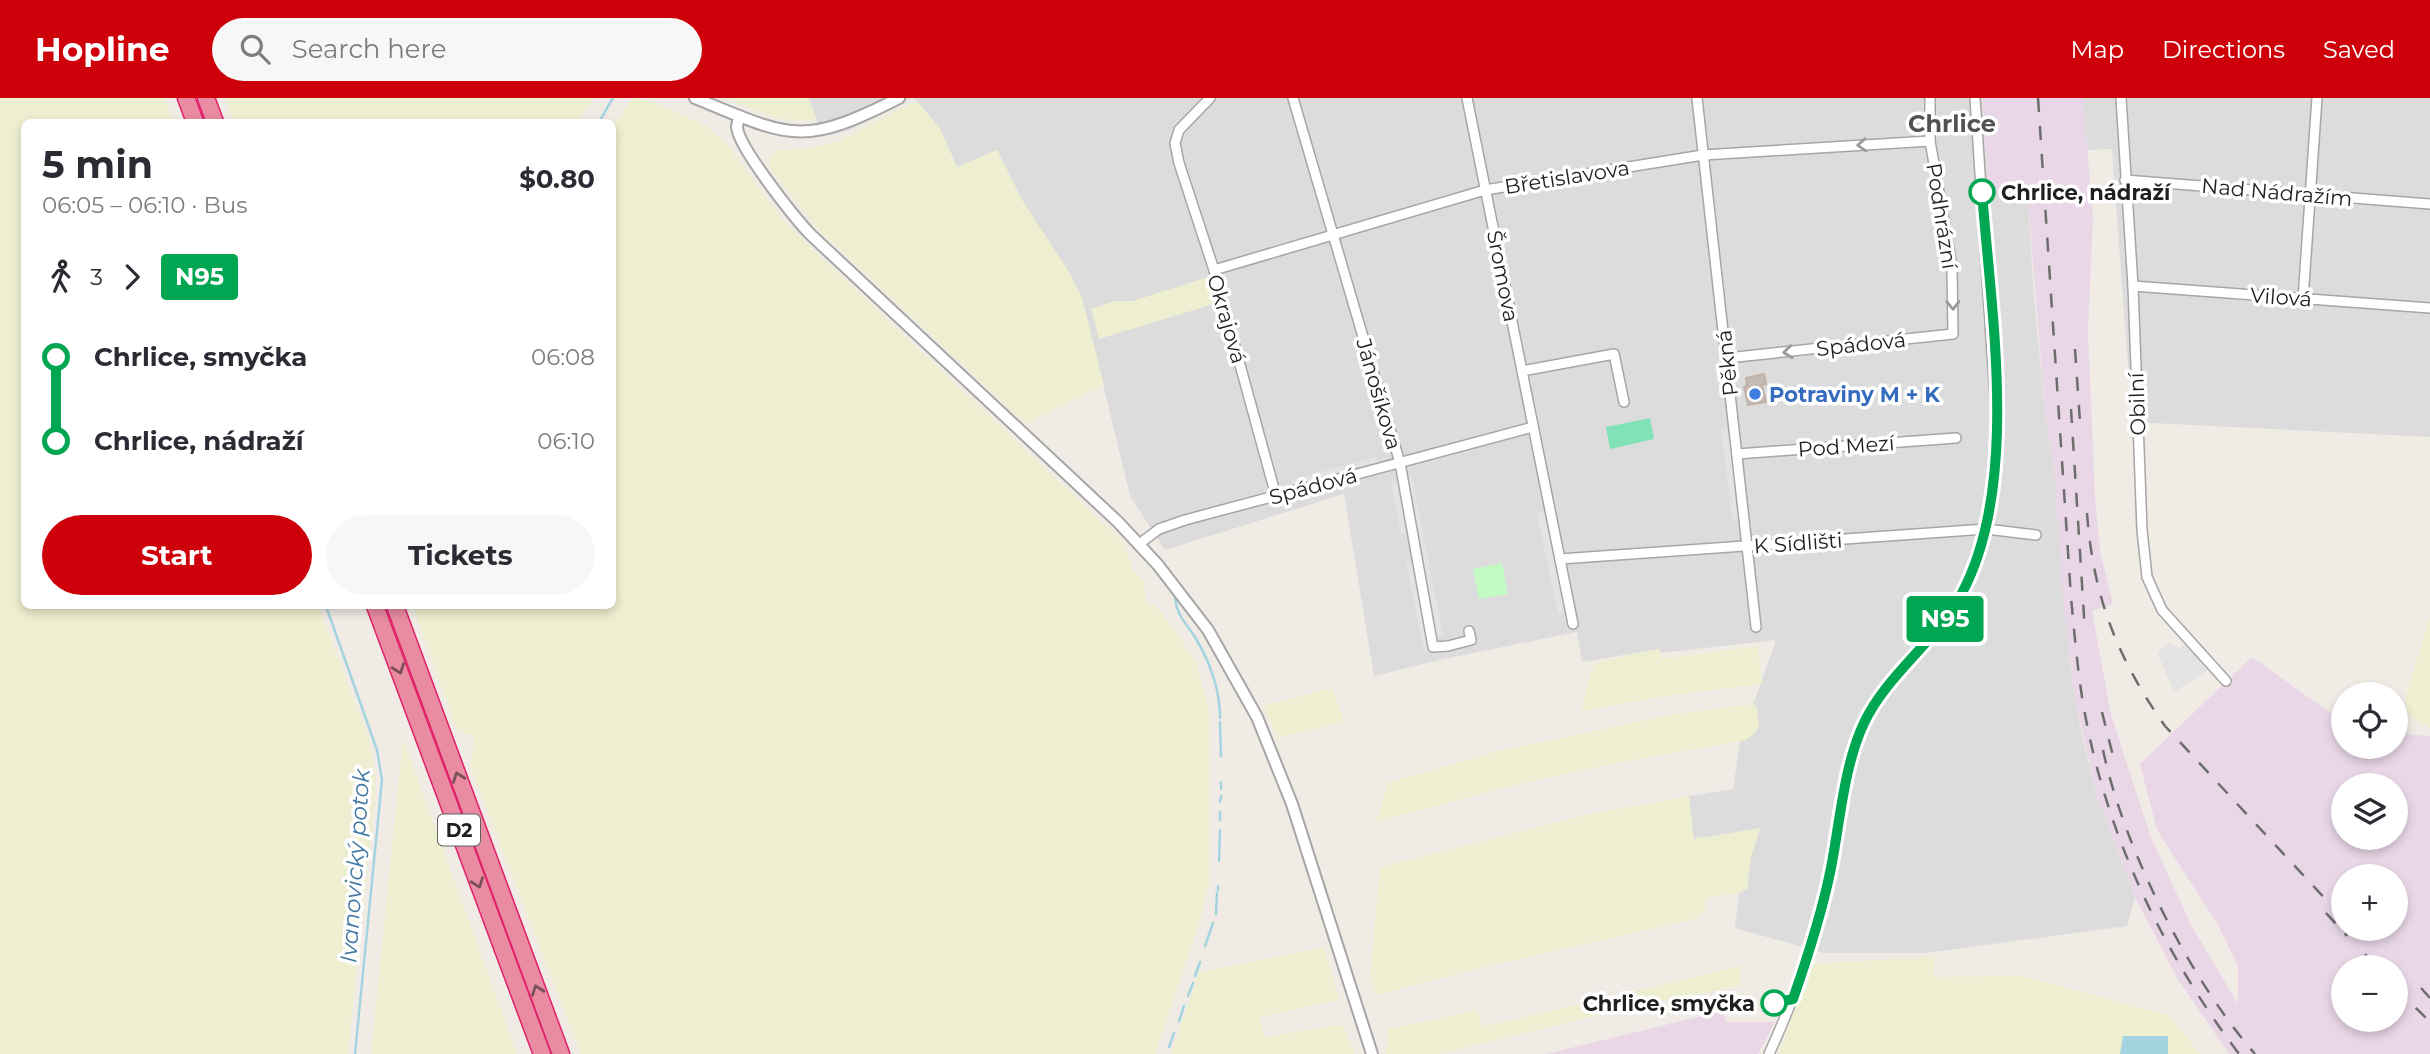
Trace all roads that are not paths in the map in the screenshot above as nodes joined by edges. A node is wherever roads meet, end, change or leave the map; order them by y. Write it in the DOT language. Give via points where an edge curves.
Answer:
graph roads {
  1 [pos="186,98"];
  2 [pos="206,98"];
  3 [pos="695,98"];
  4 [pos="899,98"];
  5 [pos="1210,98"];
  6 [pos="1293,98"];
  7 [pos="1467,98"];
  8 [pos="1697,98"];
  9 [pos="1930,98"];
  10 [pos="1975,98"];
  11 [pos="2121,98"];
  12 [pos="2317,98"];
  13 [pos="739,116"];
  14 [pos="194,119"];
  15 [pos="214,119"];
  16 [pos="1930,141"];
  17 [pos="1703,155"];
  18 [pos="2125,180"];
  19 [pos="1485,190"];
  20 [pos="2311,194"];
  21 [pos="2430,204"];
  22 [pos="1332,234"];
  23 [pos="1214,270"];
  24 [pos="2133,286"];
  25 [pos="2303,299"];
  26 [pos="2430,308"];
  27 [pos="1953,334"];
  28 [pos="1727,358"];
  29 [pos="1522,371"];
  30 [pos="1624,402"];
  31 [pos="1533,427"];
  32 [pos="1956,438"];
  33 [pos="1737,454"];
  34 [pos="1400,463"];
  35 [pos="1276,496"];
  36 [pos="1986,529"];
  37 [pos="2036,535"];
  38 [pos="1139,544"];
  39 [pos="1747,547"];
  40 [pos="1560,559"];
  41 [pos="376,609"];
  42 [pos="395,609"];
  43 [pos="1573,624"];
  44 [pos="1756,627"];
  45 [pos="1469,631"];
  46 [pos="2226,681"];
  47 [pos="542,1054"];
  48 [pos="561,1054"];
  49 [pos="1372,1054"];
  50 [pos="1769,1054"];
  1 -- 14 [label="highway"];
  2 -- 15 [label="highway"];
  3 -- 13 [label="street"];
  4 -- 13 [label="street" via="821,131 772,129"];
  5 -- 23 [label="street, Okrajová" via="1179,130 1175,143"];
  6 -- 22 [label="street, Jánošíkova"];
  7 -- 19 [label="street, Šromova"];
  8 -- 17 [label="street, Pěkná"];
  9 -- 16 [label="street, Podhrázní"];
  10 -- 36 [label="street" via="1997,427 1995,481"];
  11 -- 18 [label="street, Obilní"];
  12 -- 20 [label="street"];
  13 -- 38 [label="street" via="737,128 744,143 810,234"];
  16 -- 17 [label="street, Břetislavova, one-way"];
  16 -- 27 [label="street, Podhrázní, one-way" via="1952,266"];
  17 -- 19 [label="street, Břetislavova"];
  17 -- 28 [label="street, Pěkná"];
  18 -- 20 [label="street, Nad Nádražím"];
  18 -- 24 [label="street, Obilní"];
  19 -- 22 [label="street, Břetislavova"];
  19 -- 29 [label="street, Šromova"];
  20 -- 21 [label="street, Nad Nádražím"];
  20 -- 25 [label="street"];
  22 -- 23 [label="street, Břetislavova"];
  22 -- 34 [label="street, Jánošíkova"];
  23 -- 35 [label="street, Okrajová"];
  24 -- 25 [label="street, Vilová"];
  24 -- 46 [label="street, Obilní" via="2147,577 2162,610"];
  25 -- 26 [label="street, Vilová"];
  27 -- 28 [label="street, Spádová, one-way"];
  28 -- 33 [label="street, Pěkná"];
  29 -- 30 [label="street" via="1614,354"];
  29 -- 31 [label="street, Šromova"];
  31 -- 34 [label="street, Spádová"];
  31 -- 40 [label="street, Šromova"];
  32 -- 33 [label="street, Pod Mezí"];
  33 -- 39 [label="street, Pěkná"];
  34 -- 35 [label="street, Spádová"];
  34 -- 45 [label="street, Jánošíkova" via="1433,647 1471,640"];
  35 -- 38 [label="street, Spádová" via="1164,526"];
  36 -- 37 [label="street, K Sídlišti"];
  36 -- 39 [label="street, K Sídlišti"];
  36 -- 50 [label="street" via="1960,598 1863,724 1810,949"];
  38 -- 49 [label="street" via="1208,630 1268,740"];
  39 -- 40 [label="street, K Sídlišti"];
  39 -- 44 [label="street, Pěkná"];
  40 -- 43 [label="street, Šromova"];
  41 -- 47 [label="highway, D2, one-way"];
  48 -- 42 [label="highway, D2, one-way"];
}
